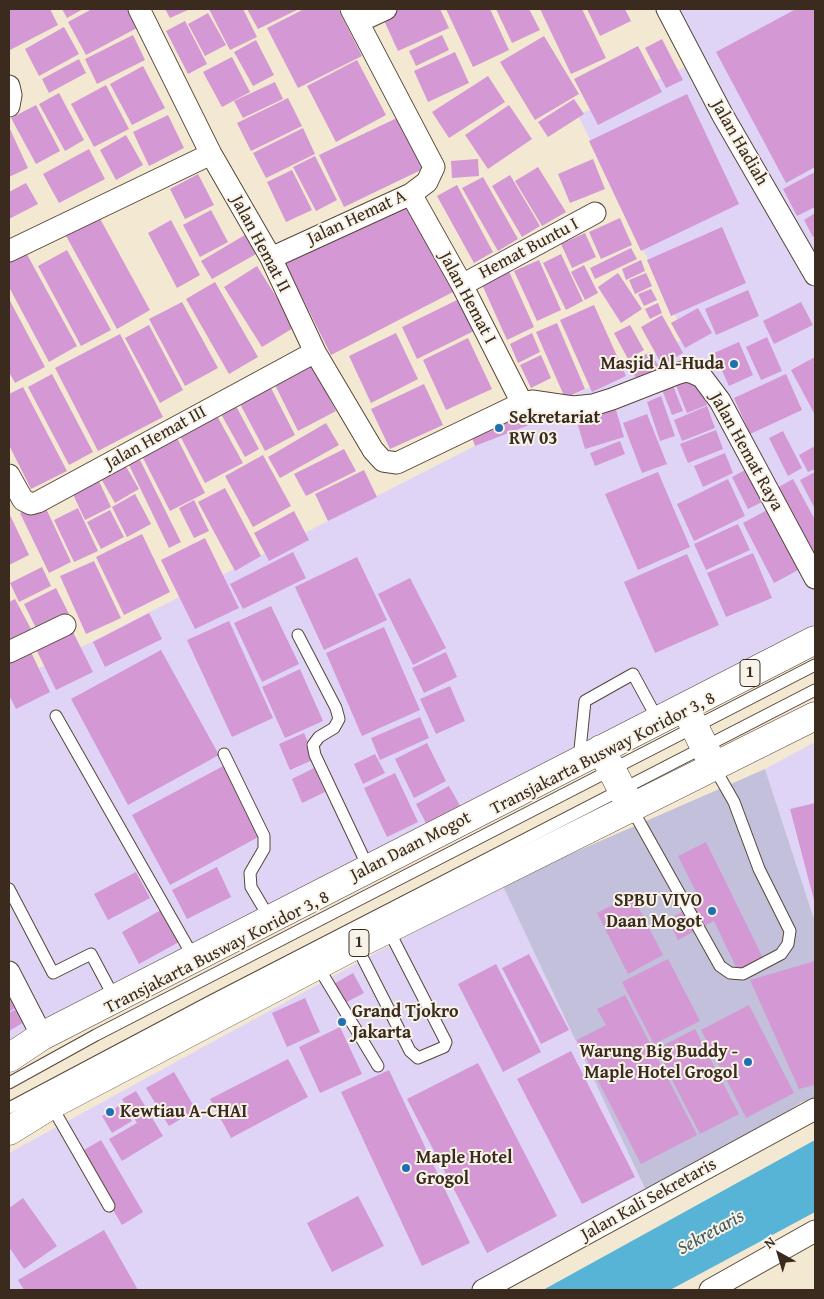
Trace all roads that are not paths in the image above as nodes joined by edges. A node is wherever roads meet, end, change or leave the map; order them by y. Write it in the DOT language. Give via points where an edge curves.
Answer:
graph roads {
  1 [pos="139,9"];
  2 [pos="386,9"];
  3 [pos="668,9"];
  4 [pos="355,15"];
  5 [pos="9,86"];
  6 [pos="9,106"];
  7 [pos="211,154"];
  8 [pos="411,194"];
  9 [pos="595,213"];
  10 [pos="9,251"];
  11 [pos="271,258"];
  12 [pos="815,275"];
  13 [pos="462,285"];
  14 [pos="314,352"];
  15 [pos="522,403"];
  16 [pos="397,464"];
  17 [pos="9,475"];
  18 [pos="815,578"];
  19 [pos="65,625"];
  20 [pos="298,636"];
  21 [pos="815,640"];
  22 [pos="9,652"];
  23 [pos="815,665"];
  24 [pos="815,690"];
  25 [pos="56,716"];
  26 [pos="815,716"];
  27 [pos="658,720"];
  28 [pos="699,737"];
  29 [pos="224,754"];
  30 [pos="609,776"];
  31 [pos="369,869"];
  32 [pos="9,889"];
  33 [pos="270,919"];
  34 [pos="388,929"];
  35 [pos="356,945"];
  36 [pos="194,958"];
  37 [pos="317,965"];
  38 [pos="9,972"];
  39 [pos="115,999"];
  40 [pos="42,1036"];
  41 [pos="9,1058"];
  42 [pos="378,1066"];
  43 [pos="9,1083"];
  44 [pos="51,1105"];
  45 [pos="9,1108"];
  46 [pos="815,1110"];
  47 [pos="9,1130"];
  48 [pos="109,1206"];
  49 [pos="815,1231"];
  50 [pos="483,1290"];
  51 [pos="710,1290"];
  1 -- 7 [label="street, Jalan Hemat II"];
  2 -- 4 [label="street"];
  3 -- 12 [label="street, Jalan Hadiah" via="722,114"];
  4 -- 8 [label="street, Jalan Hemat A" via="434,167 427,182"];
  5 -- 6 [label="street"];
  7 -- 10 [label="street"];
  7 -- 11 [label="street, Jalan Hemat II"];
  8 -- 11 [label="street, Jalan Hemat A"];
  8 -- 13 [label="street, Jalan Hemat I"];
  9 -- 13 [label="street, Hemat Buntu I"];
  11 -- 14 [label="street, Jalan Hemat II"];
  13 -- 15 [label="street, Jalan Hemat I"];
  14 -- 16 [label="street, Jalan Hemat II" via="376,455 383,461"];
  14 -- 17 [label="street, Jalan Hemat III" via="38,502 32,504 23,500"];
  15 -- 16 [label="street, Jalan Hemat Raya"];
  15 -- 18 [label="street, Jalan Hemat Raya" via="532,401 573,407 592,405 686,371 702,377 720,401"];
  19 -- 22 [label="street"];
  20 -- 31 [label="lane" via="336,708 338,718 334,728 313,744 315,755"];
  21 -- 28 [label="highway, Jalan Daan Mogot / 1"];
  23 -- 28 [label="lane, Transjakarta Busway Koridor 3, 8"];
  24 -- 28 [label="lane, Transjakarta Busway Koridor 3, 8"];
  25 -- 36 [label="lane"];
  26 -- 28 [label="highway, Jalan Daan Mogot / 1"];
  27 -- 28 [label="highway, Jalan Daan Mogot / 1"];
  27 -- 30 [label="highway, Jalan Daan Mogot / 1"];
  27 -- 30 [label="lane" via="633,674 585,701"];
  28 -- 30 [label="highway, Jalan Daan Mogot / 1"];
  28 -- 30 [label="lane, Transjakarta Busway Koridor 3, 8"];
  28 -- 30 [label="lane" via="734,802 759,869 790,932 788,944 781,954 743,974 730,974 720,966"];
  29 -- 33 [label="lane" via="264,836 264,849 250,873 251,887"];
  30 -- 31 [label="highway, Jalan Daan Mogot / 1"];
  30 -- 34 [label="highway, Jalan Daan Mogot / 1"];
  30 -- 43 [label="lane, Transjakarta Busway Koridor 3, 8" via="96,1035"];
  30 -- 45 [label="lane, Transjakarta Busway Koridor 3, 8"];
  31 -- 33 [label="highway, Jalan Daan Mogot / 1"];
  32 -- 39 [label="lane" via="53,972 91,954"];
  33 -- 36 [label="highway, Jalan Daan Mogot / 1"];
  34 -- 35 [label="highway, Jalan Daan Mogot / 1"];
  34 -- 35 [label="lane" via="446,1042 444,1047 418,1058 410,1051"];
  35 -- 37 [label="highway, Jalan Daan Mogot / 1"];
  36 -- 39 [label="highway, Jalan Daan Mogot / 1"];
  37 -- 42 [label="lane"];
  37 -- 44 [label="highway, Jalan Daan Mogot / 1"];
  38 -- 40 [label="street"];
  39 -- 40 [label="highway, Jalan Daan Mogot / 1"];
  40 -- 41 [label="highway, Jalan Daan Mogot / 1"];
  44 -- 47 [label="highway, Jalan Daan Mogot / 1"];
  44 -- 48 [label="lane"];
  46 -- 50 [label="street, Jalan Kali Sekretaris"];
  49 -- 51 [label="street"];
}
